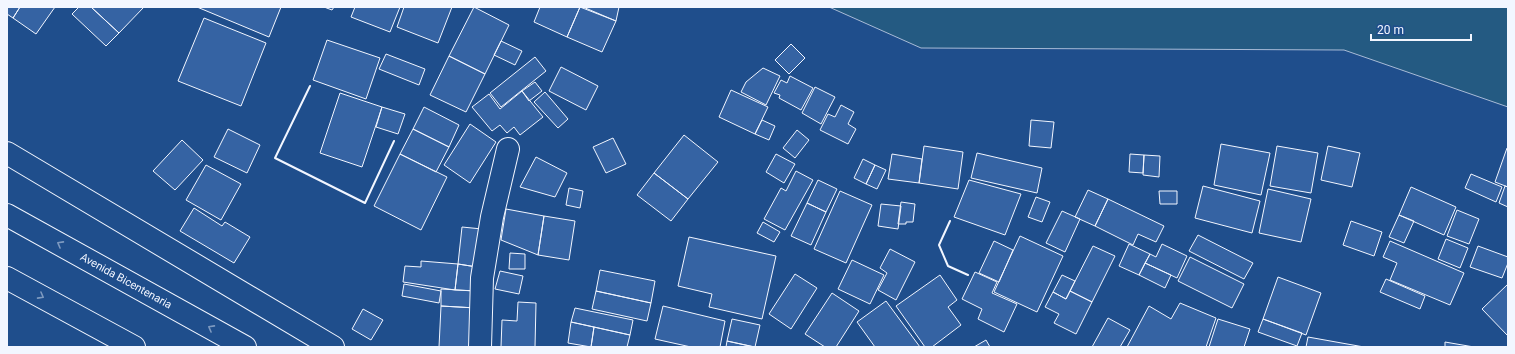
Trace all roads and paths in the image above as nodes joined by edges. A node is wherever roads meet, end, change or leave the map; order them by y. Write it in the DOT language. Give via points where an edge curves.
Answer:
graph roads {
  1 [pos="508,149"];
  2 [pos="7,153"];
  3 [pos="7,215"];
  4 [pos="7,278"];
  5 [pos="134,347"];
  6 [pos="245,347"];
  7 [pos="333,347"];
  8 [pos="480,347"];
  1 -- 8 [label="street" via="492,217 482,278"];
  2 -- 7 [label="street"];
  6 -- 3 [label="street, Avenida Bicentenaria, one-way"];
  4 -- 5 [label="street, one-way"];
}
